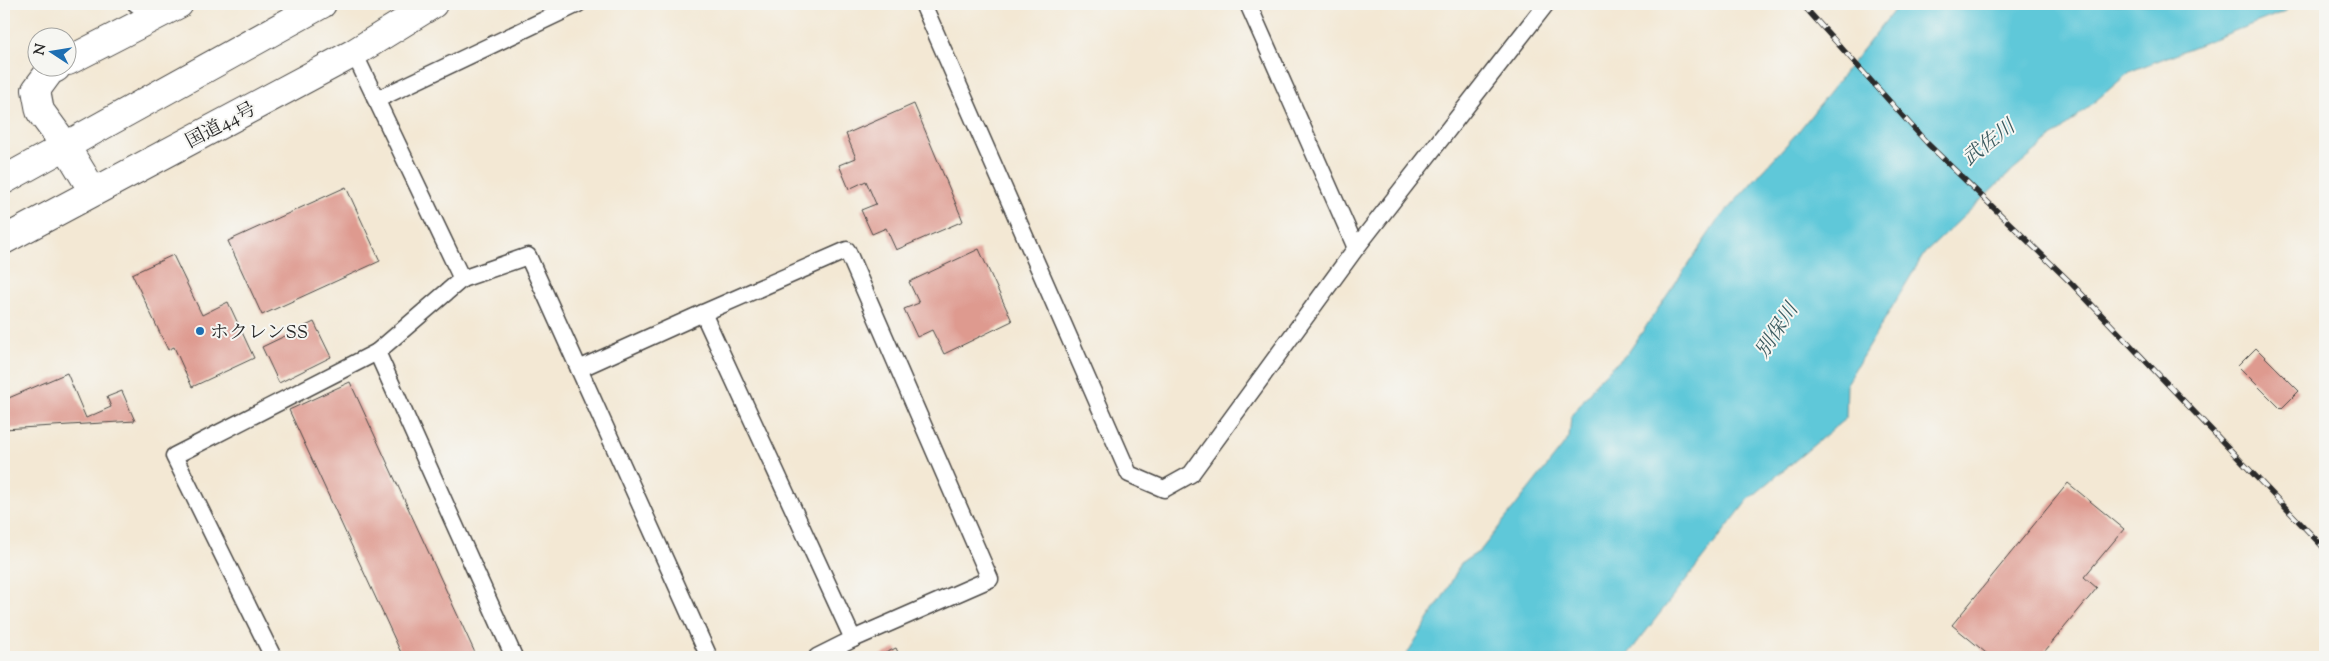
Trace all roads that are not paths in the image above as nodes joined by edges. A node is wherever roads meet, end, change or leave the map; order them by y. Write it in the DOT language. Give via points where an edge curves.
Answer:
graph roads {
  1 [pos="322,4"];
  2 [pos="433,4"];
  3 [pos="578,4"];
  4 [pos="923,4"];
  5 [pos="1248,4"];
  6 [pos="1546,4"];
  7 [pos="157,8"];
  8 [pos="354,53"];
  9 [pos="78,56"];
  10 [pos="45,78"];
  11 [pos="376,100"];
  12 [pos="65,146"];
  13 [pos="4,180"];
  14 [pos="93,192"];
  15 [pos="4,240"];
  16 [pos="1356,248"];
  17 [pos="462,279"];
  18 [pos="702,313"];
  19 [pos="377,352"];
  20 [pos="580,369"];
  21 [pos="853,639"];
  22 [pos="273,657"];
  23 [pos="514,657"];
  24 [pos="709,657"];
  25 [pos="817,657"];
  1 -- 12 [label="main road"];
  2 -- 8 [label="main road, 国道44号"];
  3 -- 11 [label="lane"];
  4 -- 16 [label="lane" via="1129,474 1164,489 1191,474"];
  5 -- 16 [label="lane"];
  6 -- 16 [label="lane"];
  7 -- 9 [label="main road"];
  8 -- 11 [label="lane"];
  8 -- 14 [label="main road, 国道44号"];
  10 -- 12 [label="main road" via="36,90 40,111"];
  11 -- 17 [label="lane"];
  12 -- 13 [label="main road"];
  12 -- 14 [label="main road"];
  14 -- 15 [label="main road, 国道44号"];
  17 -- 19 [label="lane"];
  17 -- 20 [label="lane" via="528,256"];
  18 -- 20 [label="lane"];
  18 -- 21 [label="lane"];
  18 -- 21 [label="lane" via="847,250 990,579"];
  19 -- 22 [label="lane" via="174,456"];
  19 -- 23 [label="lane"];
  20 -- 24 [label="lane"];
  21 -- 25 [label="lane"];
}
